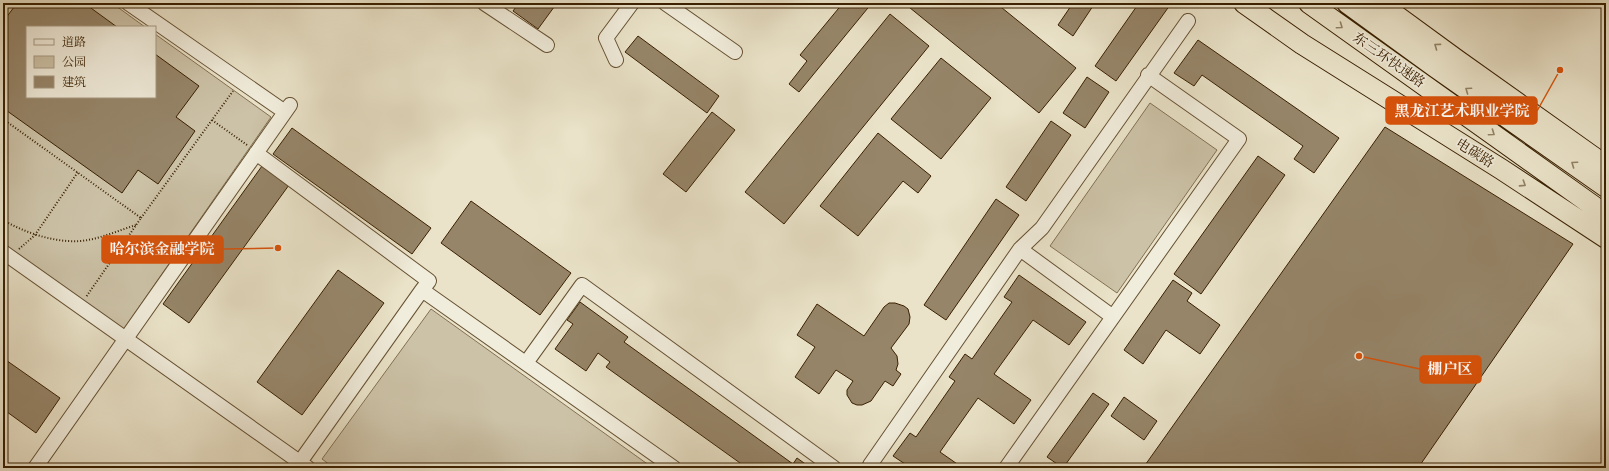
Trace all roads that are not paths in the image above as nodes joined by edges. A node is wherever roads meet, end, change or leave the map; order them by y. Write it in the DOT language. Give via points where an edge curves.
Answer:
graph roads {
  1 [pos="128,3"];
  2 [pos="484,3"];
  3 [pos="632,3"];
  4 [pos="665,3"];
  5 [pos="1244,3"];
  6 [pos="1265,3"];
  7 [pos="1308,3"];
  8 [pos="1348,3"];
  9 [pos="1380,3"];
  10 [pos="1188,21"];
  11 [pos="547,45"];
  12 [pos="734,52"];
  13 [pos="616,60"];
  14 [pos="1148,75"];
  15 [pos="256,153"];
  16 [pos="1606,166"];
  17 [pos="1500,168"];
  18 [pos="1606,187"];
  19 [pos="1606,214"];
  20 [pos="1606,238"];
  21 [pos="1020,250"];
  22 [pos="4,253"];
  23 [pos="422,290"];
  24 [pos="1113,316"];
  25 [pos="526,363"];
  26 [pos="301,466"];
  27 [pos="35,468"];
  28 [pos="674,468"];
  29 [pos="834,468"];
  30 [pos="874,468"];
  31 [pos="1006,468"];
  1 -- 15 [label="street" via="240,81 287,108"];
  2 -- 11 [label="street"];
  3 -- 13 [label="street" via="606,38"];
  4 -- 12 [label="street"];
  5 -- 17 [label="highway, 电碳路" via="1302,44"];
  6 -- 17 [label="highway"];
  7 -- 19 [label="highway, 东三环快速路, one-way"];
  18 -- 8 [label="highway, 东三环快速路, one-way"];
  16 -- 9 [label="highway, one-way"];
  10 -- 14 [label="street"];
  14 -- 21 [label="street" via="1042,228"];
  14 -- 24 [label="street" via="1239,139"];
  15 -- 23 [label="street" via="429,280"];
  15 -- 27 [label="street"];
  17 -- 20 [label="highway, 电碳路, one-way"];
  21 -- 24 [label="street"];
  21 -- 30 [label="street" via="870,465"];
  22 -- 26 [label="street" via="281,449"];
  23 -- 25 [label="street"];
  23 -- 26 [label="street"];
  24 -- 31 [label="street"];
  25 -- 28 [label="street"];
  25 -- 29 [label="street" via="582,285"];
}
